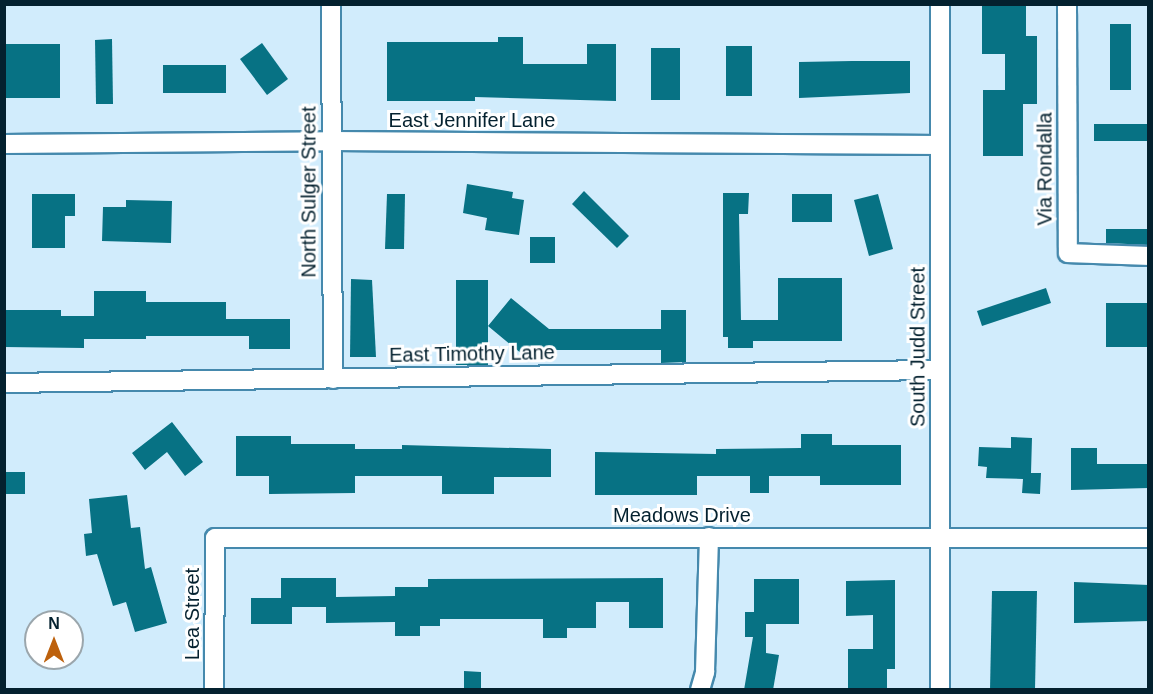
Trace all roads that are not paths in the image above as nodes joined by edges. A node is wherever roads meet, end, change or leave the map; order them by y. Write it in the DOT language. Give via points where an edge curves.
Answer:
graph roads {
  1 [pos="331,4"];
  2 [pos="940,4"];
  3 [pos="1067,4"];
  4 [pos="332,141"];
  5 [pos="4,144"];
  6 [pos="940,146"];
  7 [pos="1149,256"];
  8 [pos="940,370"];
  9 [pos="333,379"];
  10 [pos="4,384"];
  11 [pos="709,537"];
  12 [pos="942,537"];
  13 [pos="215,538"];
  14 [pos="1149,538"];
  15 [pos="214,690"];
  16 [pos="700,690"];
  17 [pos="940,690"];
  1 -- 4 [label="street, North Sulger Street"];
  2 -- 6 [label="street, South Judd Street"];
  3 -- 7 [label="street, Via Rondalla" via="1068,253"];
  4 -- 5 [label="street, East Jennifer Lane"];
  4 -- 6 [label="street, East Jennifer Lane"];
  4 -- 9 [label="street, North Sulger Street"];
  6 -- 8 [label="street, South Judd Street"];
  8 -- 9 [label="street, East Timothy Lane"];
  8 -- 12 [label="street, South Judd Street"];
  9 -- 10 [label="street, East Timothy Lane"];
  11 -- 12 [label="street, Meadows Drive"];
  11 -- 13 [label="street, Meadows Drive"];
  11 -- 16 [label="street" via="705,672"];
  12 -- 14 [label="street, Meadows Drive"];
  12 -- 17 [label="street, South Judd Street"];
  13 -- 15 [label="street, Lea Street"];
}
